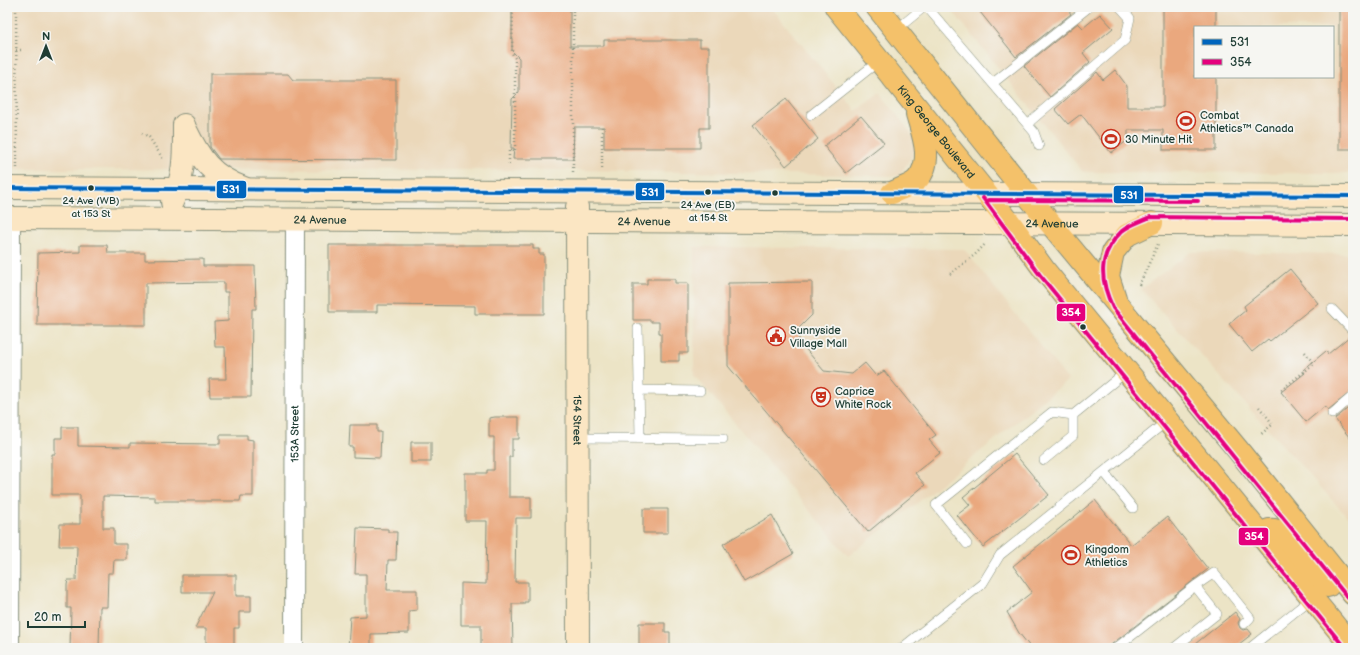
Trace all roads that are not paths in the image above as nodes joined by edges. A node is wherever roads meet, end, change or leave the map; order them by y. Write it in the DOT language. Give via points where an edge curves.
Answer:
graph roads {
  1 [pos="836,7"];
  2 [pos="877,7"];
  3 [pos="924,7"];
  4 [pos="927,7"];
  5 [pos="1090,7"];
  6 [pos="1120,7"];
  7 [pos="896,30"];
  8 [pos="879,61"];
  9 [pos="993,84"];
  10 [pos="914,104"];
  11 [pos="811,115"];
  12 [pos="1027,124"];
  13 [pos="1039,146"];
  14 [pos="575,184"];
  15 [pos="7,188"];
  16 [pos="178,189"];
  17 [pos="247,189"];
  18 [pos="892,193"];
  19 [pos="988,194"];
  20 [pos="1028,195"];
  21 [pos="1353,196"];
  22 [pos="9,218"];
  23 [pos="87,219"];
  24 [pos="295,220"];
  25 [pos="577,221"];
  26 [pos="1010,223"];
  27 [pos="1050,223"];
  28 [pos="1152,223"];
  29 [pos="1353,225"];
  30 [pos="1118,304"];
  31 [pos="1332,309"];
  32 [pos="638,328"];
  33 [pos="1353,331"];
  34 [pos="1127,371"];
  35 [pos="639,390"];
  36 [pos="700,391"];
  37 [pos="1353,396"];
  38 [pos="1332,414"];
  39 [pos="1072,415"];
  40 [pos="1167,421"];
  41 [pos="577,438"];
  42 [pos="640,438"];
  43 [pos="723,439"];
  44 [pos="1044,460"];
  45 [pos="1104,472"];
  46 [pos="1133,508"];
  47 [pos="1260,534"];
  48 [pos="968,544"];
  49 [pos="1195,586"];
  50 [pos="1353,594"];
  51 [pos="1312,598"];
  52 [pos="1353,608"];
  53 [pos="1244,624"];
  54 [pos="10,648"];
  55 [pos="294,648"];
  56 [pos="578,648"];
  57 [pos="902,648"];
  58 [pos="1116,648"];
  59 [pos="1174,648"];
  60 [pos="1250,648"];
  61 [pos="1353,648"];
  1 -- 8 [label="main road, King George Boulevard"];
  2 -- 7 [label="main road"];
  3 -- 7 [label="lane"];
  4 -- 9 [label="lane"];
  5 -- 9 [label="lane"];
  6 -- 12 [label="lane" via="1130,18 1125,40"];
  7 -- 20 [label="main road"];
  8 -- 10 [label="main road, King George Boulevard"];
  8 -- 11 [label="lane"];
  9 -- 12 [label="lane"];
  10 -- 18 [label="main road" via="927,146 924,166 916,180"];
  10 -- 19 [label="main road, King George Boulevard"];
  12 -- 13 [label="lane" via="1034,132"];
  14 -- 17 [label="main road"];
  14 -- 18 [label="main road"];
  14 -- 25 [label="main road, 154 Street"];
  15 -- 16 [label="main road"];
  16 -- 17 [label="main road"];
  16 -- 17 [label="main road" via="184,169 184,125 194,147 207,165 226,181"];
  16 -- 23 [label="main road" via="172,203 149,204"];
  18 -- 19 [label="main road"];
  19 -- 20 [label="main road"];
  19 -- 26 [label="main road, King George Boulevard"];
  20 -- 21 [label="main road"];
  20 -- 27 [label="main road"];
  22 -- 23 [label="main road, 24 Avenue"];
  22 -- 54 [label="street"];
  23 -- 24 [label="main road, 24 Avenue"];
  24 -- 25 [label="main road, 24 Avenue"];
  24 -- 55 [label="street, 153A Street"];
  25 -- 26 [label="main road, 24 Avenue"];
  25 -- 41 [label="main road, 154 Street"];
  26 -- 27 [label="main road, 24 Avenue"];
  26 -- 34 [label="main road, King George Boulevard" via="1045,271"];
  27 -- 28 [label="main road, 24 Avenue"];
  27 -- 30 [label="main road"];
  28 -- 29 [label="main road, 24 Avenue"];
  28 -- 30 [label="main road" via="1127,235 1113,252 1108,276"];
  30 -- 50 [label="main road"];
  31 -- 33 [label="lane"];
  32 -- 35 [label="lane"];
  34 -- 39 [label="lane"];
  34 -- 40 [label="main road, King George Boulevard"];
  35 -- 36 [label="lane"];
  35 -- 42 [label="lane"];
  37 -- 38 [label="lane"];
  39 -- 44 [label="lane" via="1073,436"];
  39 -- 48 [label="lane" via="1052,412 936,505"];
  40 -- 45 [label="lane"];
  40 -- 47 [label="main road, King George Boulevard"];
  41 -- 42 [label="lane"];
  41 -- 56 [label="main road, 154 Street"];
  42 -- 43 [label="lane"];
  45 -- 46 [label="lane"];
  45 -- 57 [label="lane" via="1000,555 983,583"];
  47 -- 51 [label="main road, King George Boulevard"];
  47 -- 52 [label="main road" via="1275,529 1282,533 1332,591"];
  49 -- 53 [label="lane" via="1214,573 1250,618"];
  49 -- 58 [label="lane"];
  49 -- 59 [label="lane" via="1217,614"];
  51 -- 60 [label="lane"];
  51 -- 61 [label="main road, King George Boulevard"];
}
